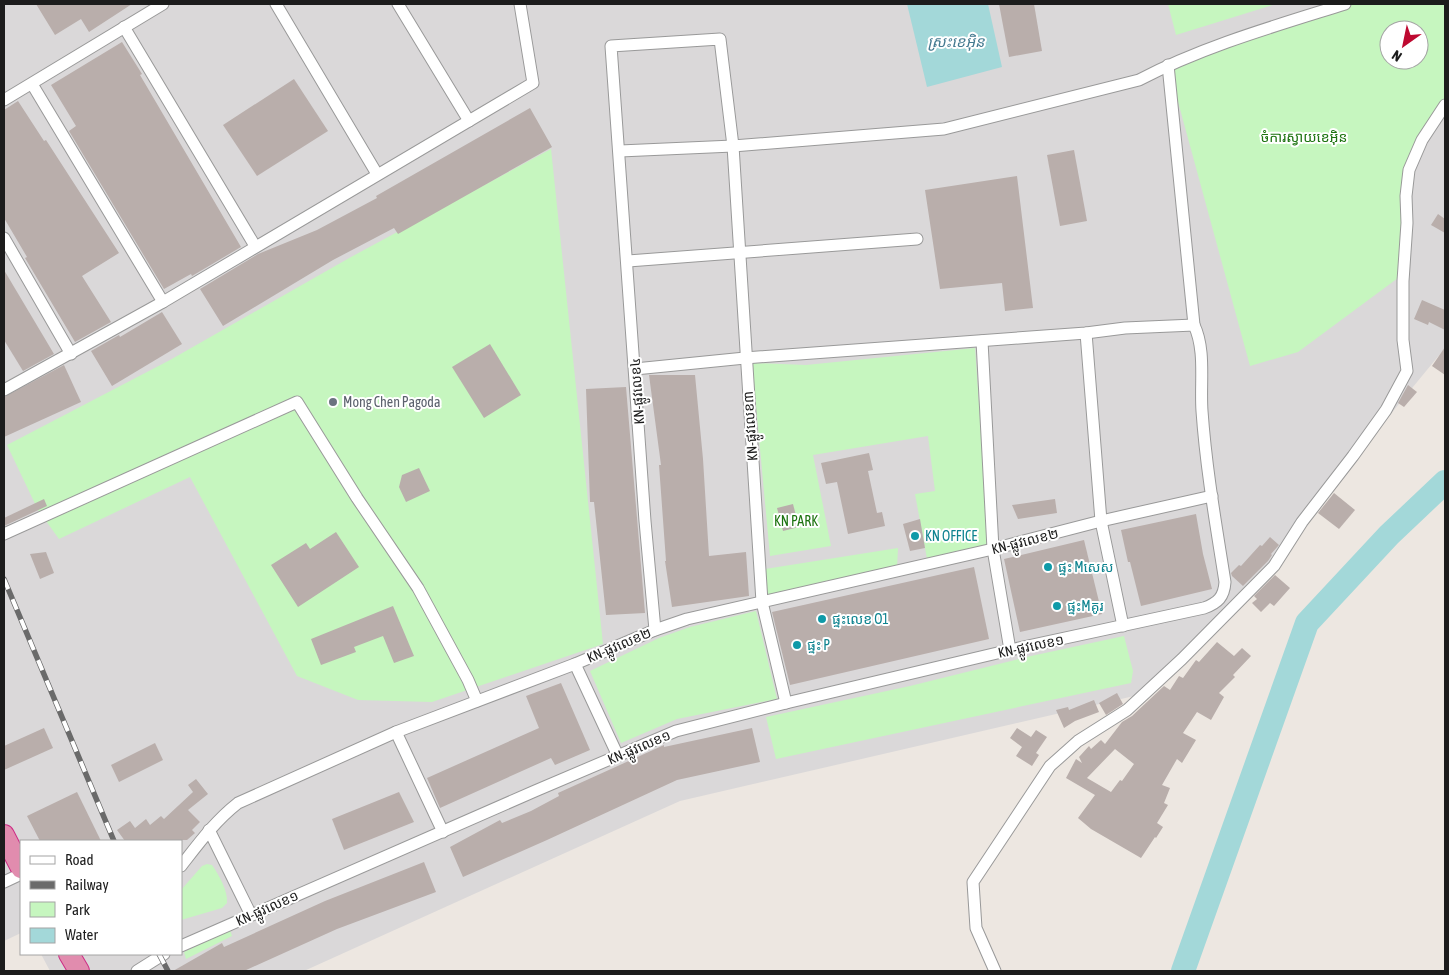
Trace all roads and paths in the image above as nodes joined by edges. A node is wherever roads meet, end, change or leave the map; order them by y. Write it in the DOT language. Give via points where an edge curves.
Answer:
graph roads {
  1 [pos="163,4"];
  2 [pos="276,4"];
  3 [pos="398,4"];
  4 [pos="520,4"];
  5 [pos="1345,4"];
  6 [pos="124,27"];
  7 [pos="1168,65"];
  8 [pos="32,84"];
  9 [pos="4,100"];
  10 [pos="1445,105"];
  11 [pos="469,121"];
  12 [pos="733,146"];
  13 [pos="620,151"];
  14 [pos="377,174"];
  15 [pos="4,238"];
  16 [pos="917,239"];
  17 [pos="255,246"];
  18 [pos="739,252"];
  19 [pos="628,261"];
  20 [pos="163,302"];
  21 [pos="1194,325"];
  22 [pos="1086,333"];
  23 [pos="982,341"];
  24 [pos="72,354"];
  25 [pos="746,358"];
  26 [pos="635,369"];
  27 [pos="4,390"];
  28 [pos="1212,496"];
  29 [pos="1101,521"];
  30 [pos="4,534"];
  31 [pos="993,549"];
  32 [pos="762,602"];
  33 [pos="1123,626"];
  34 [pos="655,630"];
  35 [pos="1010,650"];
  36 [pos="575,664"];
  37 [pos="477,701"];
  38 [pos="786,703"];
  39 [pos="396,732"];
  40 [pos="618,756"];
  41 [pos="209,830"];
  42 [pos="443,832"];
  43 [pos="6,843"];
  44 [pos="182,865"];
  45 [pos="20,866"];
  46 [pos="20,874"];
  47 [pos="4,882"];
  48 [pos="251,915"];
  49 [pos="182,946"];
  50 [pos="162,955"];
  51 [pos="137,971"];
  52 [pos="995,971"];
  1 -- 6 [label="street"];
  2 -- 14 [label="street"];
  3 -- 11 [label="street"];
  4 -- 11 [label="street" via="533,83"];
  5 -- 7 [label="street" via="1232,40"];
  6 -- 8 [label="street"];
  6 -- 17 [label="street"];
  7 -- 12 [label="street" via="1138,80 944,129"];
  7 -- 21 [label="street, KN-ផ្លូវលេខ១"];
  8 -- 9 [label="street"];
  8 -- 20 [label="street"];
  10 -- 52 [label="street" via="1422,140 1409,170 1403,281 1403,340 1407,371 1386,410 1302,522 1274,566 1127,710 1078,741 1050,766 973,882 976,928"];
  11 -- 14 [label="street"];
  12 -- 13 [label="street"];
  12 -- 13 [label="street, KN-ផ្លូវលេខ៣" via="720,39 612,46"];
  12 -- 18 [label="street, KN-ផ្លូវលេខ៣"];
  13 -- 19 [label="street, KN-ផ្លូវលេខ៤"];
  14 -- 17 [label="street"];
  15 -- 24 [label="street"];
  16 -- 18 [label="street"];
  17 -- 20 [label="street"];
  18 -- 19 [label="street"];
  18 -- 25 [label="street, KN-ផ្លូវលេខ៣"];
  19 -- 26 [label="street, KN-ផ្លូវលេខ៤"];
  20 -- 24 [label="street"];
  21 -- 22 [label="street"];
  21 -- 28 [label="street, KN-ផ្លូវលេខ១" via="1200,337 1202,411"];
  22 -- 23 [label="street"];
  22 -- 29 [label="street"];
  23 -- 25 [label="street"];
  23 -- 31 [label="street"];
  24 -- 27 [label="street"];
  25 -- 26 [label="street"];
  25 -- 32 [label="street, KN-ផ្លូវលេខ៣"];
  26 -- 34 [label="street, KN-ផ្លូវលេខ៤"];
  28 -- 29 [label="street, KN-ផ្លូវលេខ២"];
  28 -- 33 [label="street, KN-ផ្លូវលេខ១" via="1225,582 1221,599 1204,608"];
  29 -- 31 [label="street, KN-ផ្លូវលេខ២"];
  29 -- 33 [label="street"];
  30 -- 37 [label="street" via="298,402 418,588"];
  31 -- 32 [label="street, KN-ផ្លូវលេខ២"];
  31 -- 35 [label="street"];
  32 -- 34 [label="street, KN-ផ្លូវលេខ២" via="686,619"];
  32 -- 38 [label="street, KN-ផ្លូវលេខ៣"];
  33 -- 35 [label="street, KN-ផ្លូវលេខ១"];
  34 -- 36 [label="street, KN-ផ្លូវលេខ២"];
  35 -- 38 [label="street, KN-ផ្លូវលេខ១"];
  36 -- 37 [label="street, KN-ផ្លូវលេខ២"];
  36 -- 40 [label="street"];
  37 -- 39 [label="street, KN-ផ្លូវលេខ២"];
  38 -- 40 [label="street, KN-ផ្លូវលេខ១" via="676,731"];
  39 -- 41 [label="street, KN-ផ្លូវលេខ២" via="238,803"];
  39 -- 42 [label="street"];
  40 -- 42 [label="street, KN-ផ្លូវលេខ១"];
  41 -- 44 [label="street, KN-ផ្លូវលេខ២"];
  41 -- 48 [label="street"];
  42 -- 48 [label="street, KN-ផ្លូវលេខ១"];
  43 -- 45 [label="highway"];
  46 -- 47 [label="street"];
  48 -- 49 [label="street, KN-ផ្លូវលេខ១"];
  50 -- 51 [label="street"];
}
